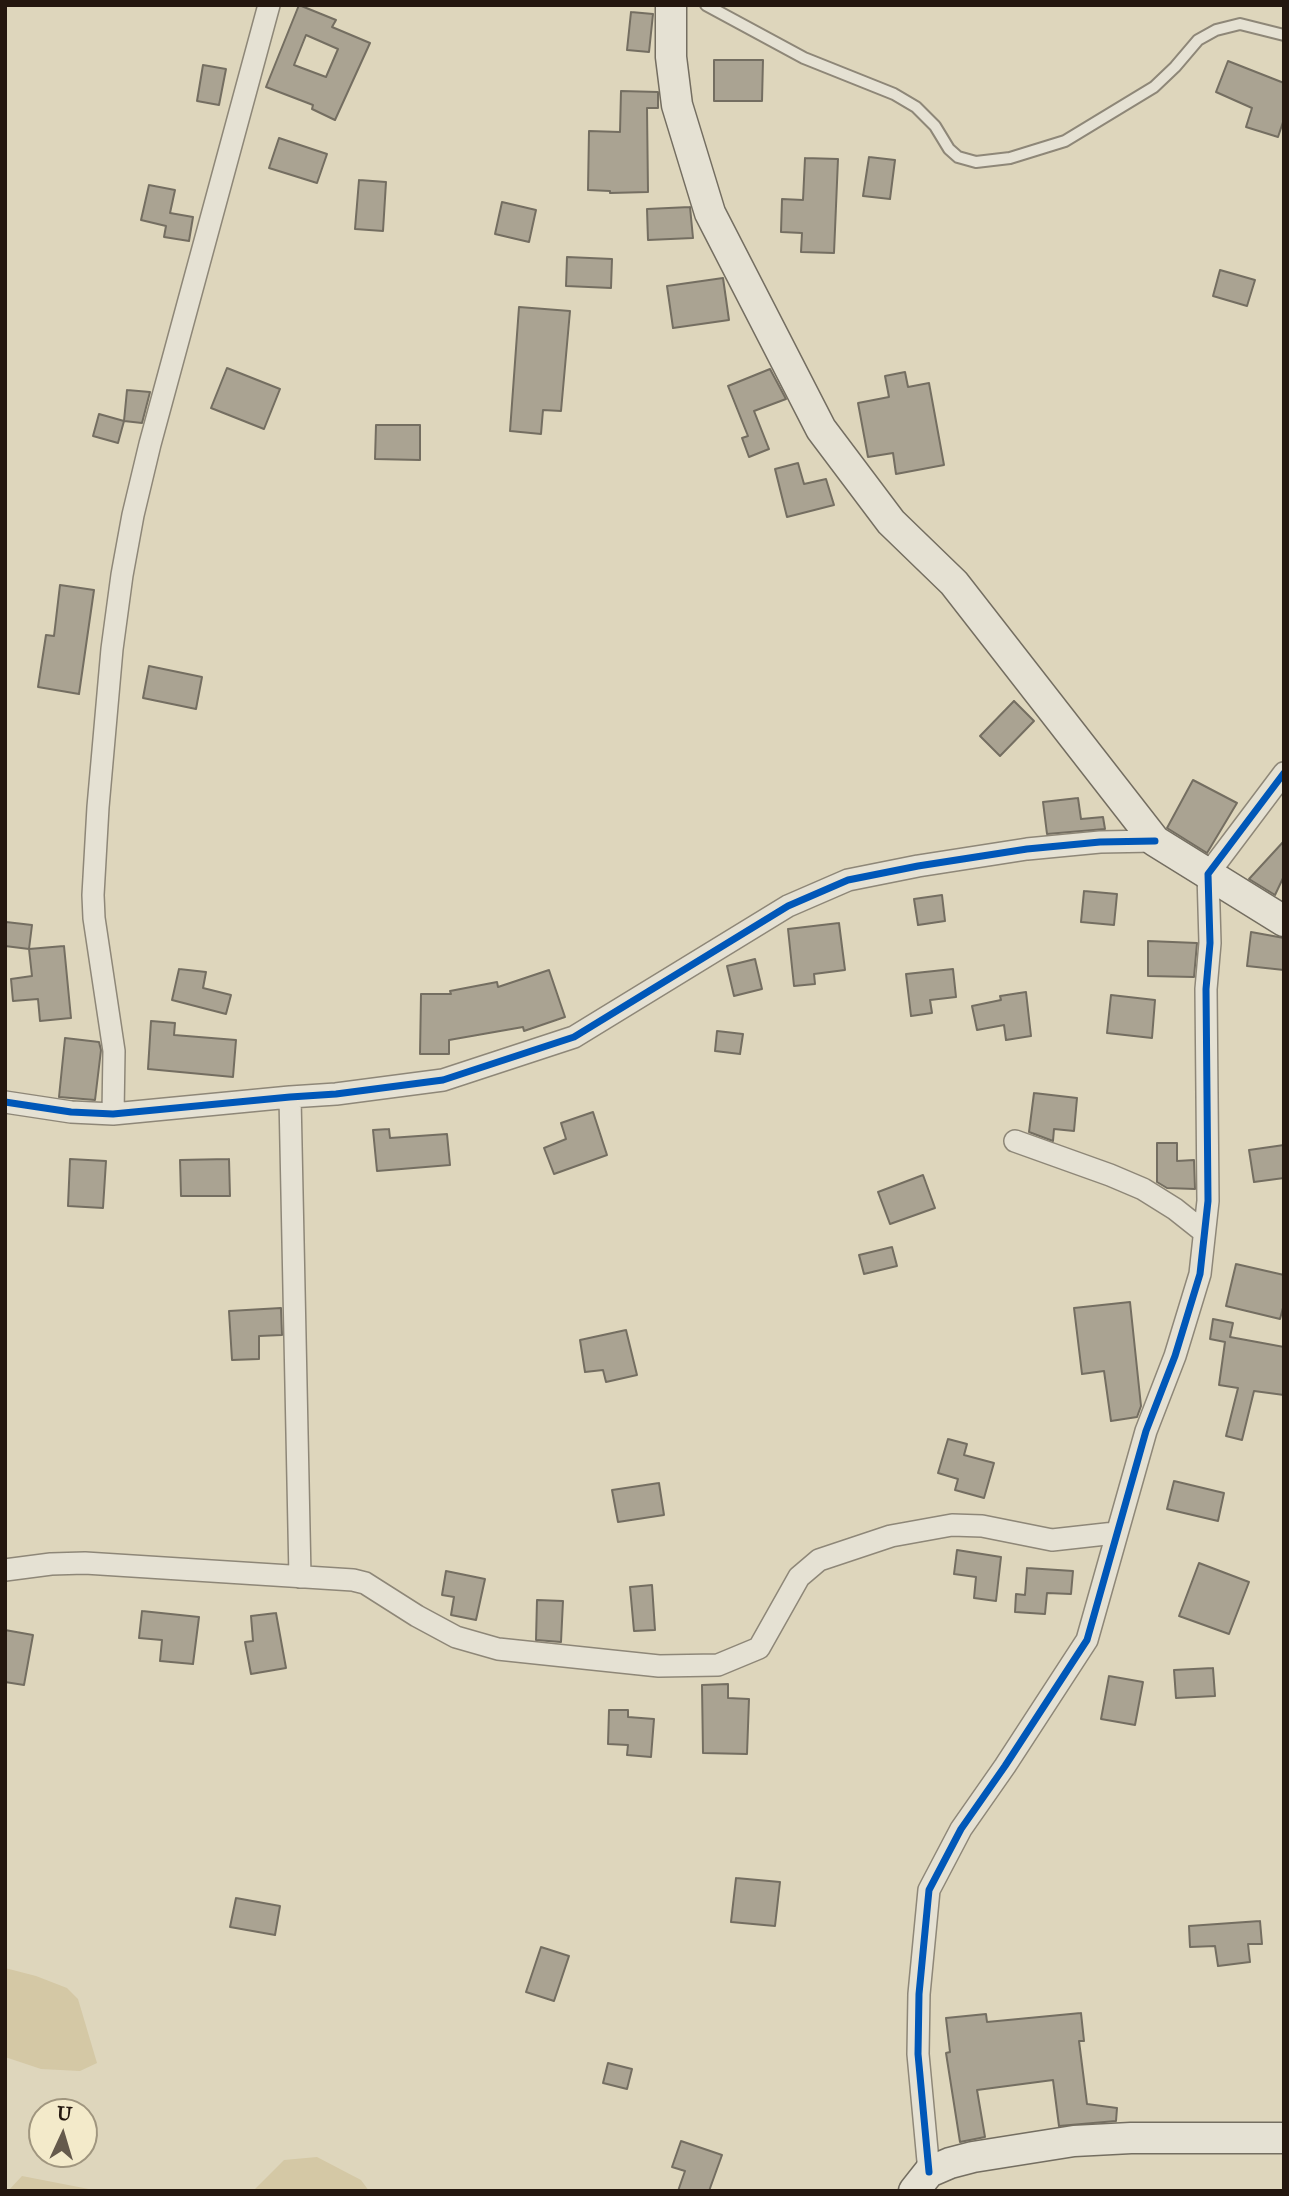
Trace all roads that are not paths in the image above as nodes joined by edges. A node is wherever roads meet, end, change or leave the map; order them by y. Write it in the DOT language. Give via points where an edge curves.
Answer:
graph roads {
  1 [pos="270,5"];
  2 [pos="671,5"];
  3 [pos="706,5"];
  4 [pos="1284,35"];
  5 [pos="1284,773"];
  6 [pos="1155,841"];
  7 [pos="1208,874"];
  8 [pos="1284,922"];
  9 [pos="290,1097"];
  10 [pos="5,1102"];
  11 [pos="113,1114"];
  12 [pos="1015,1141"];
  13 [pos="1205,1232"];
  14 [pos="1115,1533"];
  15 [pos="5,1570"];
  16 [pos="300,1577"];
  17 [pos="1284,2138"];
  18 [pos="922,2181"];
  1 -- 11 [label="street" via="150,444 122,575 93,895 114,1051"];
  2 -- 6 [label="street" via="677,104 710,213 821,429 891,522 954,583"];
  3 -- 4 [label="lane" via="804,58 894,94 916,107 958,157 976,162 1010,158 1065,141 1154,87 1198,40 1216,30 1240,24"];
  5 -- 7 [label="street"];
  6 -- 7 [label="street"];
  6 -- 9 [label="street" via="1027,849 848,880 788,906 574,1037 443,1080"];
  7 -- 8 [label="street"];
  7 -- 13 [label="street"];
  9 -- 11 [label="street"];
  9 -- 16 [label="street"];
  10 -- 11 [label="street"];
  12 -- 13 [label="street" via="1143,1189"];
  13 -- 14 [label="street" via="1193,1302"];
  14 -- 16 [label="street" via="1052,1540 952,1525 891,1536 819,1560 799,1577 759,1648 718,1665 659,1665 498,1649 456,1637 365,1584"];
  14 -- 18 [label="street" via="1087,1640 961,1829 929,1890 919,1994"];
  15 -- 16 [label="street" via="85,1563"];
  17 -- 18 [label="street" via="1074,2141 973,2157"];
}
